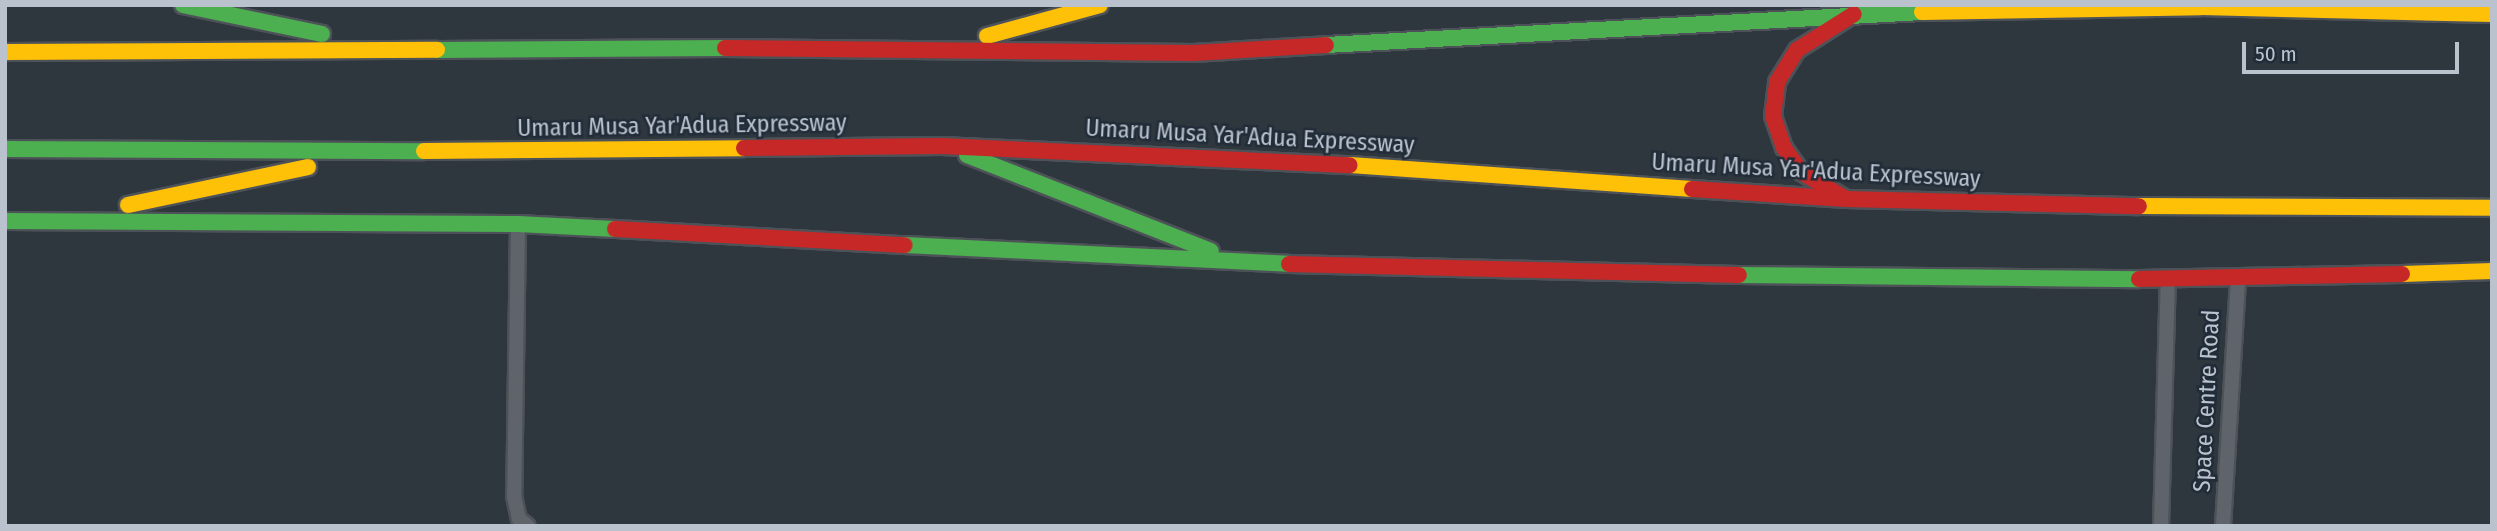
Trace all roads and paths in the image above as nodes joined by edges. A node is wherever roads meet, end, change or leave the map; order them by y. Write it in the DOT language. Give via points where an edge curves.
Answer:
graph roads {
  1 [pos="183,5"];
  2 [pos="1100,5"];
  3 [pos="1856,13"];
  4 [pos="2492,14"];
  5 [pos="945,47"];
  6 [pos="399,50"];
  7 [pos="5,52"];
  8 [pos="943,146"];
  9 [pos="5,149"];
  10 [pos="382,151"];
  11 [pos="1846,199"];
  12 [pos="2492,208"];
  13 [pos="57,220"];
  14 [pos="7,223"];
  15 [pos="518,224"];
  16 [pos="1240,263"];
  17 [pos="2492,271"];
  18 [pos="2168,279"];
  19 [pos="2238,279"];
  20 [pos="522,523"];
  21 [pos="2161,526"];
  22 [pos="2223,526"];
  1 -- 6 [label="highway"];
  2 -- 5 [label="highway"];
  3 -- 4 [label="highway" via="2201,7"];
  3 -- 5 [label="highway" via="1193,53"];
  3 -- 11 [label="highway" via="1797,50 1777,82 1773,116 1784,148 1801,172"];
  5 -- 6 [label="highway"];
  6 -- 7 [label="highway"];
  8 -- 10 [label="highway, Umaru Musa Yar'Adua Expressway"];
  8 -- 11 [label="highway, Umaru Musa Yar'Adua Expressway" via="1185,153"];
  8 -- 16 [label="highway"];
  9 -- 10 [label="highway, Umaru Musa Yar'Adua Expressway"];
  10 -- 13 [label="highway"];
  11 -- 12 [label="highway, Umaru Musa Yar'Adua Expressway" via="2048,206"];
  13 -- 14 [label="highway"];
  13 -- 15 [label="highway"];
  15 -- 16 [label="highway"];
  15 -- 20 [label="lane" via="514,496"];
  16 -- 18 [label="highway" via="1911,279"];
  17 -- 19 [label="highway"];
  18 -- 19 [label="highway"];
  18 -- 21 [label="lane, Space Centre Road"];
  19 -- 22 [label="lane, Space Centre Road"];
}
